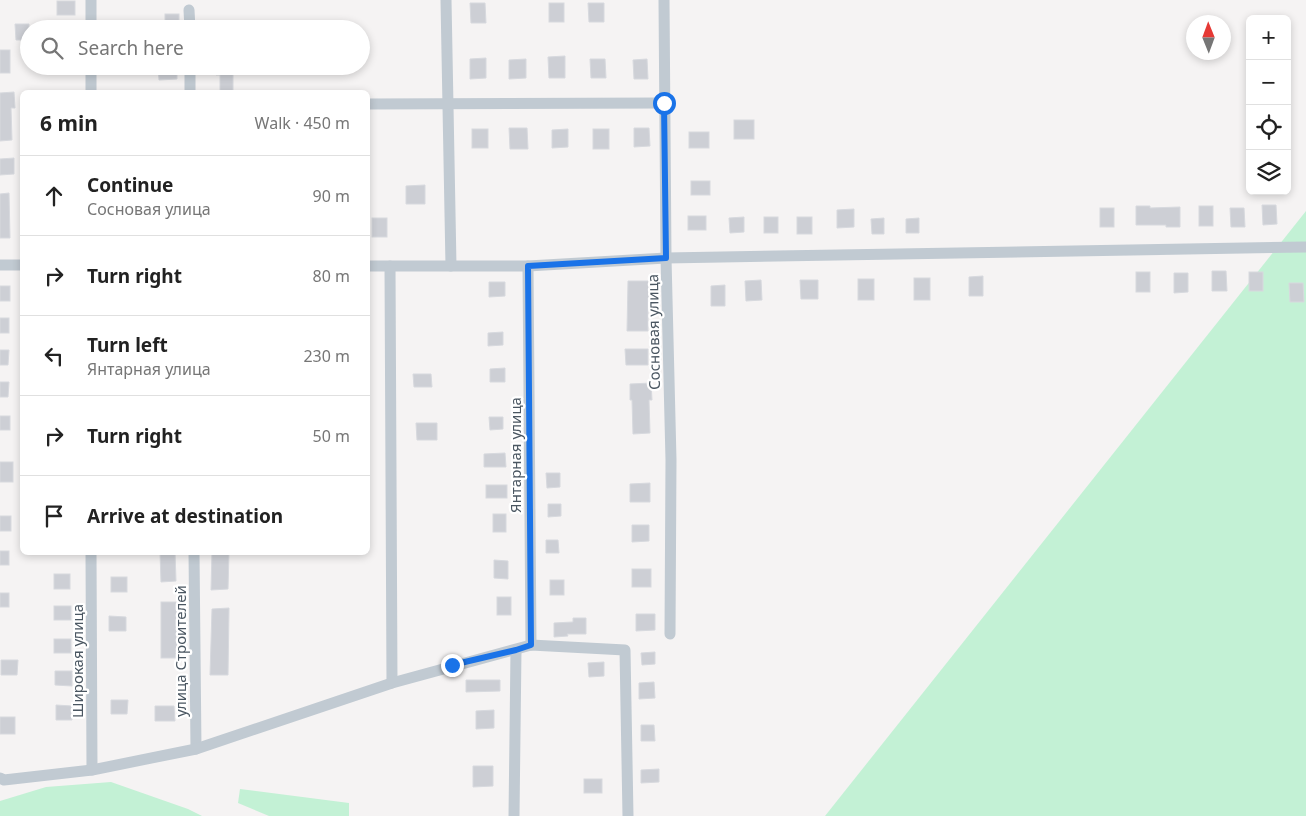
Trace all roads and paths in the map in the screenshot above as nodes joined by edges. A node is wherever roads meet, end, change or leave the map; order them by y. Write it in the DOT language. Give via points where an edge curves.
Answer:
graph roads {
  1 [pos="91,0"];
  2 [pos="446,0"];
  3 [pos="664,0"];
  4 [pos="190,10"];
  5 [pos="91,20"];
  6 [pos="190,20"];
  7 [pos="91,75"];
  8 [pos="190,75"];
  9 [pos="91,90"];
  10 [pos="190,90"];
  11 [pos="664,103"];
  12 [pos="370,104"];
  13 [pos="448,104"];
  14 [pos="1306,248"];
  15 [pos="666,258"];
  16 [pos="0,265"];
  17 [pos="20,265"];
  18 [pos="370,266"];
  19 [pos="390,266"];
  20 [pos="451,266"];
  21 [pos="528,266"];
  22 [pos="91,555"];
  23 [pos="194,555"];
  24 [pos="670,634"];
  25 [pos="531,645"];
  26 [pos="516,650"];
  27 [pos="392,683"];
  28 [pos="196,749"];
  29 [pos="92,770"];
  30 [pos="0,778"];
  31 [pos="514,816"];
  32 [pos="628,816"];
  1 -- 5 [label="street"];
  2 -- 13 [label="street"];
  3 -- 11 [label="street, Сосновая улица"];
  4 -- 6 [label="street"];
  7 -- 9 [label="street"];
  8 -- 10 [label="street"];
  11 -- 13 [label="street"];
  11 -- 15 [label="street, Сосновая улица"];
  12 -- 13 [label="street"];
  13 -- 20 [label="street"];
  14 -- 15 [label="street"];
  15 -- 21 [label="street"];
  15 -- 24 [label="street, Сосновая улица" via="672,460"];
  16 -- 17 [label="street"];
  18 -- 19 [label="street"];
  19 -- 20 [label="street"];
  19 -- 27 [label="street"];
  20 -- 21 [label="street"];
  21 -- 25 [label="street, Янтарная улица"];
  22 -- 29 [label="street, Широкая улица"];
  23 -- 28 [label="street, улица Строителей"];
  25 -- 26 [label="street"];
  25 -- 32 [label="street" via="625,650"];
  26 -- 27 [label="street"];
  26 -- 31 [label="street"];
  27 -- 28 [label="street"];
  28 -- 29 [label="street"];
  29 -- 30 [label="street"];
}
